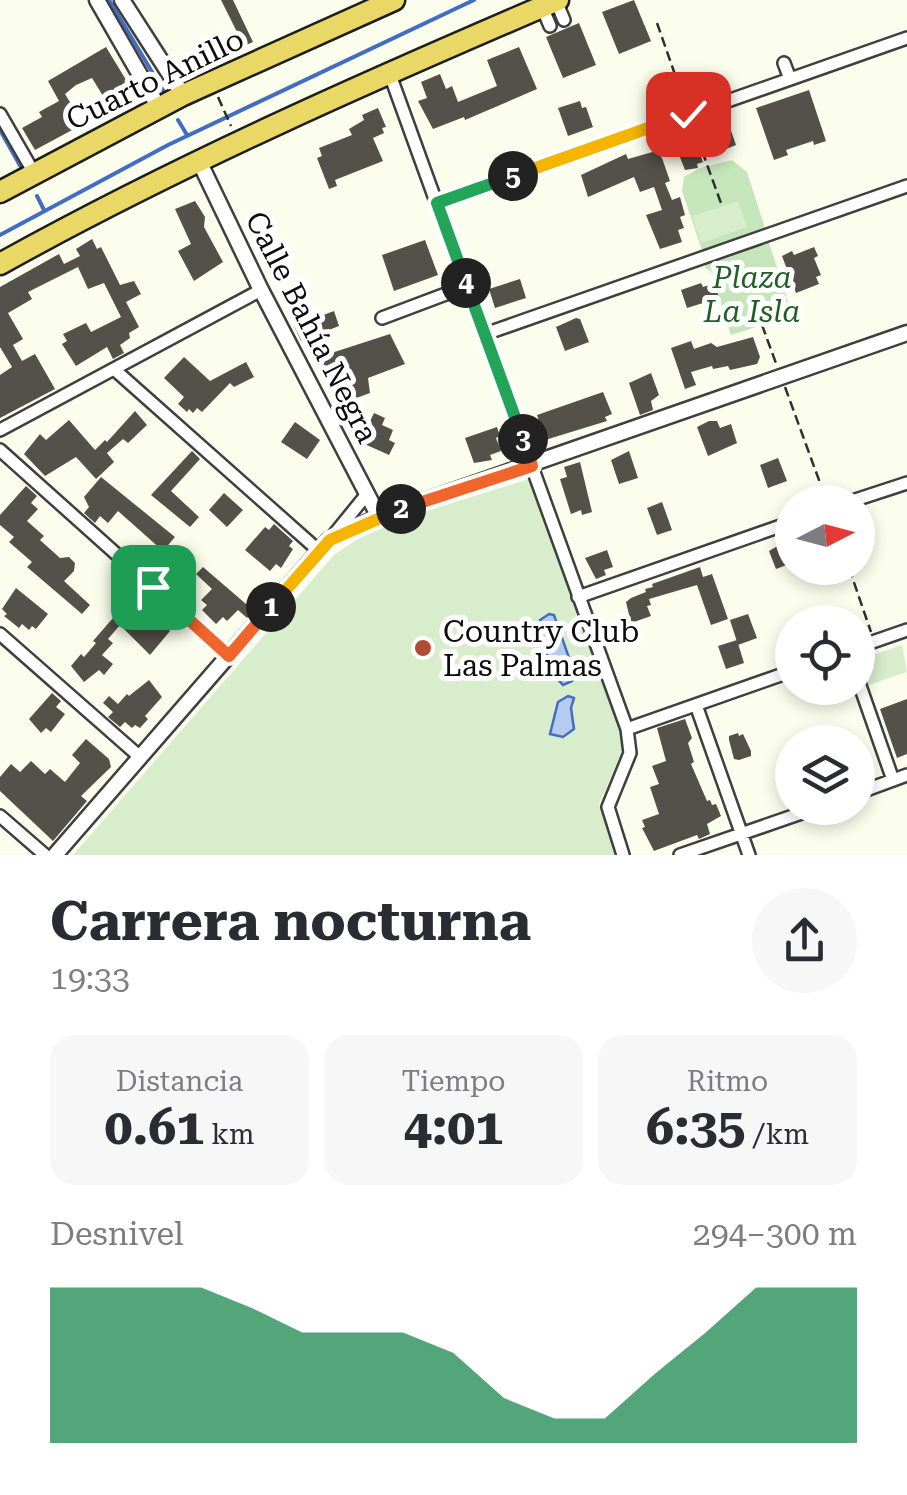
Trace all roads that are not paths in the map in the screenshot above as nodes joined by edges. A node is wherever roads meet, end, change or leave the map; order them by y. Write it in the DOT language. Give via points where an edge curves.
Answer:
graph roads {
  1 [pos="97,0"];
  2 [pos="122,0"];
  3 [pos="394,0"];
  4 [pos="554,11"];
  5 [pos="907,38"];
  6 [pos="784,63"];
  7 [pos="389,72"];
  8 [pos="790,79"];
  9 [pos="183,95"];
  10 [pos="159,108"];
  11 [pos="0,114"];
  12 [pos="198,162"];
  13 [pos="34,174"];
  14 [pos="907,186"];
  15 [pos="0,192"];
  16 [pos="437,203"];
  17 [pos="0,264"];
  18 [pos="467,286"];
  19 [pos="260,290"];
  20 [pos="382,318"];
  21 [pos="907,333"];
  22 [pos="485,334"];
  23 [pos="115,370"];
  24 [pos="0,430"];
  25 [pos="0,450"];
  26 [pos="532,466"];
  27 [pos="907,483"];
  28 [pos="875,493"];
  29 [pos="368,494"];
  30 [pos="379,516"];
  31 [pos="775,528"];
  32 [pos="324,546"];
  33 [pos="578,597"];
  34 [pos="0,634"];
  35 [pos="906,635"];
  36 [pos="875,642"];
  37 [pos="229,656"];
  38 [pos="775,676"];
  39 [pos="696,704"];
  40 [pos="867,705"];
  41 [pos="628,729"];
  42 [pos="140,758"];
  43 [pos="907,776"];
  44 [pos="893,780"];
  45 [pos="875,787"];
  46 [pos="0,816"];
  47 [pos="775,822"];
  48 [pos="741,834"];
  49 [pos="45,855"];
  50 [pos="56,855"];
  51 [pos="623,855"];
  52 [pos="680,855"];
  53 [pos="749,855"];
  1 -- 10 [label="street"];
  2 -- 9 [label="street"];
  3 -- 9 [label="highway, Cuarto Anillo"];
  4 -- 7 [label="highway"];
  5 -- 8 [label="street"];
  6 -- 8 [label="street"];
  7 -- 12 [label="highway"];
  7 -- 16 [label="street"];
  8 -- 16 [label="street"];
  9 -- 10 [label="highway, Cuarto Anillo"];
  10 -- 13 [label="highway, Cuarto Anillo"];
  11 -- 13 [label="street"];
  12 -- 17 [label="highway"];
  12 -- 19 [label="street, Calle Bahía Negra"];
  13 -- 15 [label="highway, Cuarto Anillo"];
  14 -- 22 [label="street"];
  16 -- 18 [label="street"];
  18 -- 20 [label="street"];
  18 -- 22 [label="street"];
  19 -- 23 [label="street"];
  19 -- 29 [label="street, Calle Bahía Negra"];
  21 -- 26 [label="street"];
  22 -- 26 [label="street"];
  23 -- 24 [label="street"];
  23 -- 32 [label="street"];
  25 -- 37 [label="street"];
  26 -- 30 [label="street"];
  26 -- 33 [label="street"];
  27 -- 28 [label="street"];
  29 -- 30 [label="street, Calle Bahía Negra"];
  29 -- 32 [label="street"];
  30 -- 32 [label="street"];
  31 -- 33 [label="street"];
  32 -- 37 [label="street"];
  33 -- 41 [label="street"];
  34 -- 42 [label="street"];
  35 -- 36 [label="street"];
  37 -- 42 [label="street"];
  38 -- 39 [label="street"];
  39 -- 41 [label="street"];
  39 -- 48 [label="street"];
  40 -- 44 [label="street"];
  41 -- 51 [label="street" via="630,753 608,806"];
  42 -- 50 [label="street"];
  43 -- 44 [label="street"];
  44 -- 45 [label="street"];
  46 -- 49 [label="street"];
  47 -- 48 [label="street"];
  48 -- 52 [label="street"];
  48 -- 53 [label="street"];
}
